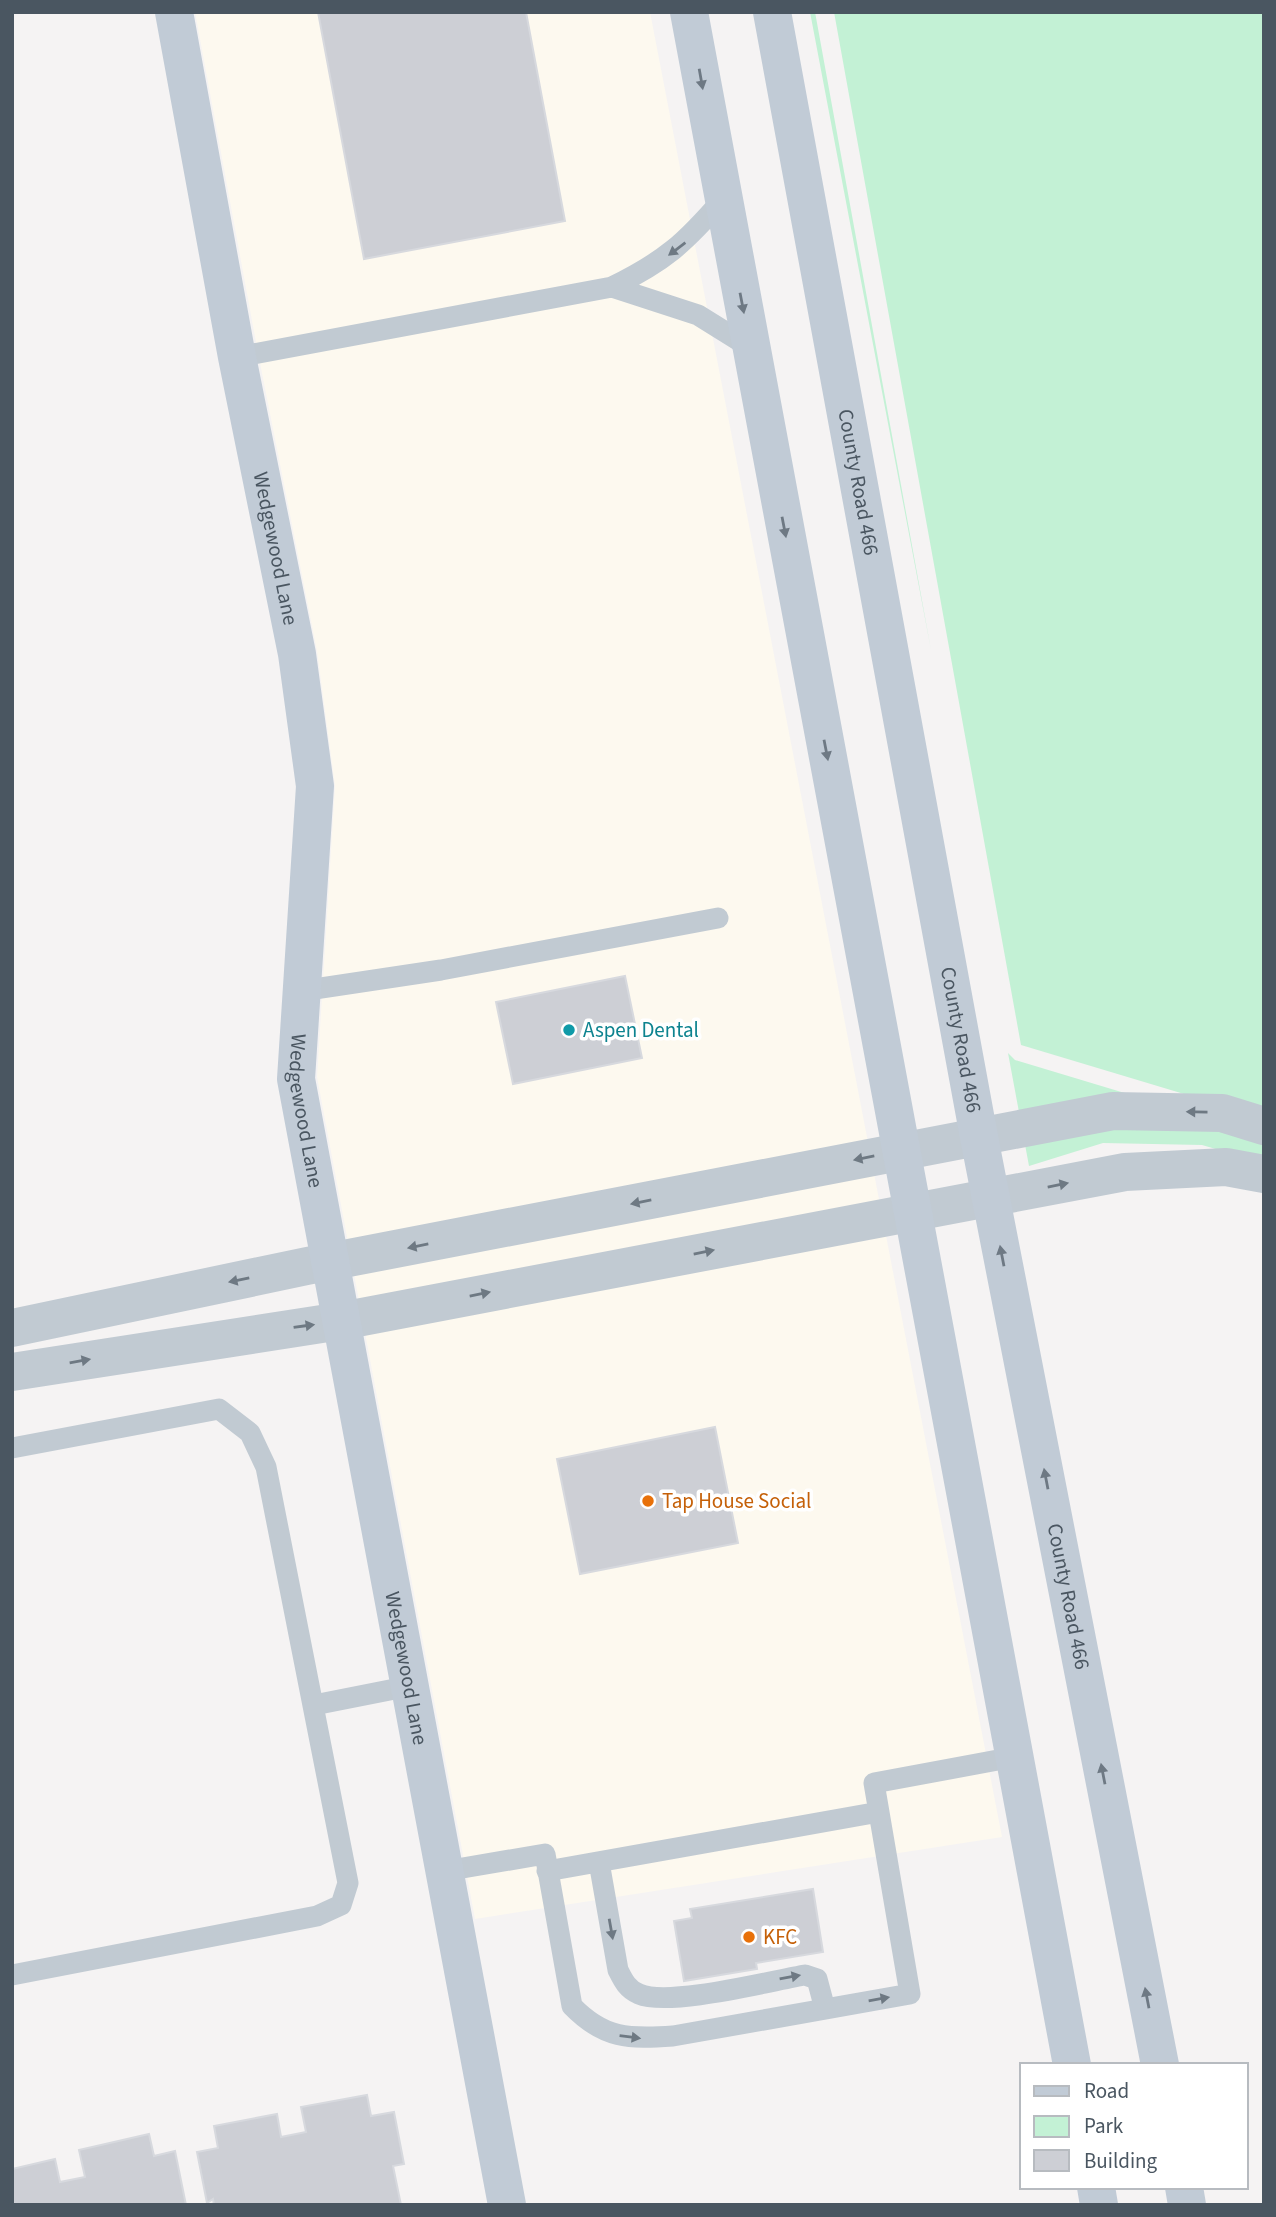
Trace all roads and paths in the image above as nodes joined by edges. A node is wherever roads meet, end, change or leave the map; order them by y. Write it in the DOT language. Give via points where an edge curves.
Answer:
graph roads {
  1 [pos="174,12"];
  2 [pos="689,12"];
  3 [pos="772,12"];
  4 [pos="723,199"];
  5 [pos="612,287"];
  6 [pos="751,348"];
  7 [pos="237,357"];
  8 [pos="718,918"];
  9 [pos="301,991"];
  10 [pos="1264,1126"];
  11 [pos="979,1137"];
  12 [pos="901,1151"];
  13 [pos="1264,1174"];
  14 [pos="991,1198"];
  15 [pos="913,1212"];
  16 [pos="330,1263"];
  17 [pos="341,1321"];
  18 [pos="12,1328"];
  19 [pos="12,1372"];
  20 [pos="12,1448"];
  21 [pos="410,1686"];
  22 [pos="314,1705"];
  23 [pos="1014,1757"];
  24 [pos="879,1812"];
  25 [pos="599,1862"];
  26 [pos="445,1871"];
  27 [pos="547,1871"];
  28 [pos="12,1975"];
  29 [pos="825,2009"];
  30 [pos="1072,2063"];
  31 [pos="1160,2063"];
  32 [pos="507,2205"];
  1 -- 7 [label="main road, Wedgewood Lane"];
  2 -- 4 [label="main road, one-way"];
  3 -- 11 [label="main road, County Road 466"];
  4 -- 5 [label="lane, one-way" via="684,244 646,271"];
  4 -- 6 [label="main road, one-way"];
  5 -- 6 [label="lane" via="698,315"];
  5 -- 7 [label="lane"];
  6 -- 12 [label="main road, one-way"];
  7 -- 9 [label="main road, Wedgewood Lane" via="297,654 314,786"];
  8 -- 9 [label="lane"];
  9 -- 16 [label="main road, Wedgewood Lane" via="296,1079"];
  10 -- 11 [label="street, one-way" via="1222,1113 1114,1111"];
  11 -- 12 [label="street"];
  11 -- 14 [label="main road, County Road 466"];
  12 -- 15 [label="main road"];
  12 -- 16 [label="street, one-way"];
  14 -- 13 [label="street, one-way" via="1125,1172 1226,1167"];
  14 -- 15 [label="street"];
  31 -- 14 [label="main road, County Road 466, one-way"];
  17 -- 15 [label="street, one-way"];
  15 -- 23 [label="main road"];
  16 -- 17 [label="main road, Wedgewood Lane"];
  16 -- 18 [label="street, one-way"];
  19 -- 17 [label="street, one-way"];
  17 -- 21 [label="main road, Wedgewood Lane"];
  20 -- 22 [label="lane" via="219,1409 250,1433 266,1467"];
  21 -- 22 [label="lane"];
  21 -- 26 [label="main road, Wedgewood Lane"];
  22 -- 28 [label="lane" via="348,1883 341,1905 317,1916"];
  23 -- 24 [label="lane" via="874,1783"];
  23 -- 30 [label="main road"];
  24 -- 25 [label="lane"];
  29 -- 24 [label="lane, one-way" via="910,1994"];
  25 -- 27 [label="lane"];
  25 -- 29 [label="lane, one-way" via="618,1970 632,1990 676,1997 805,1975 817,1979"];
  26 -- 27 [label="lane" via="545,1854"];
  26 -- 32 [label="main road, Wedgewood Lane"];
  27 -- 29 [label="lane, one-way" via="572,2006 609,2034 637,2039 673,2036"];
}
